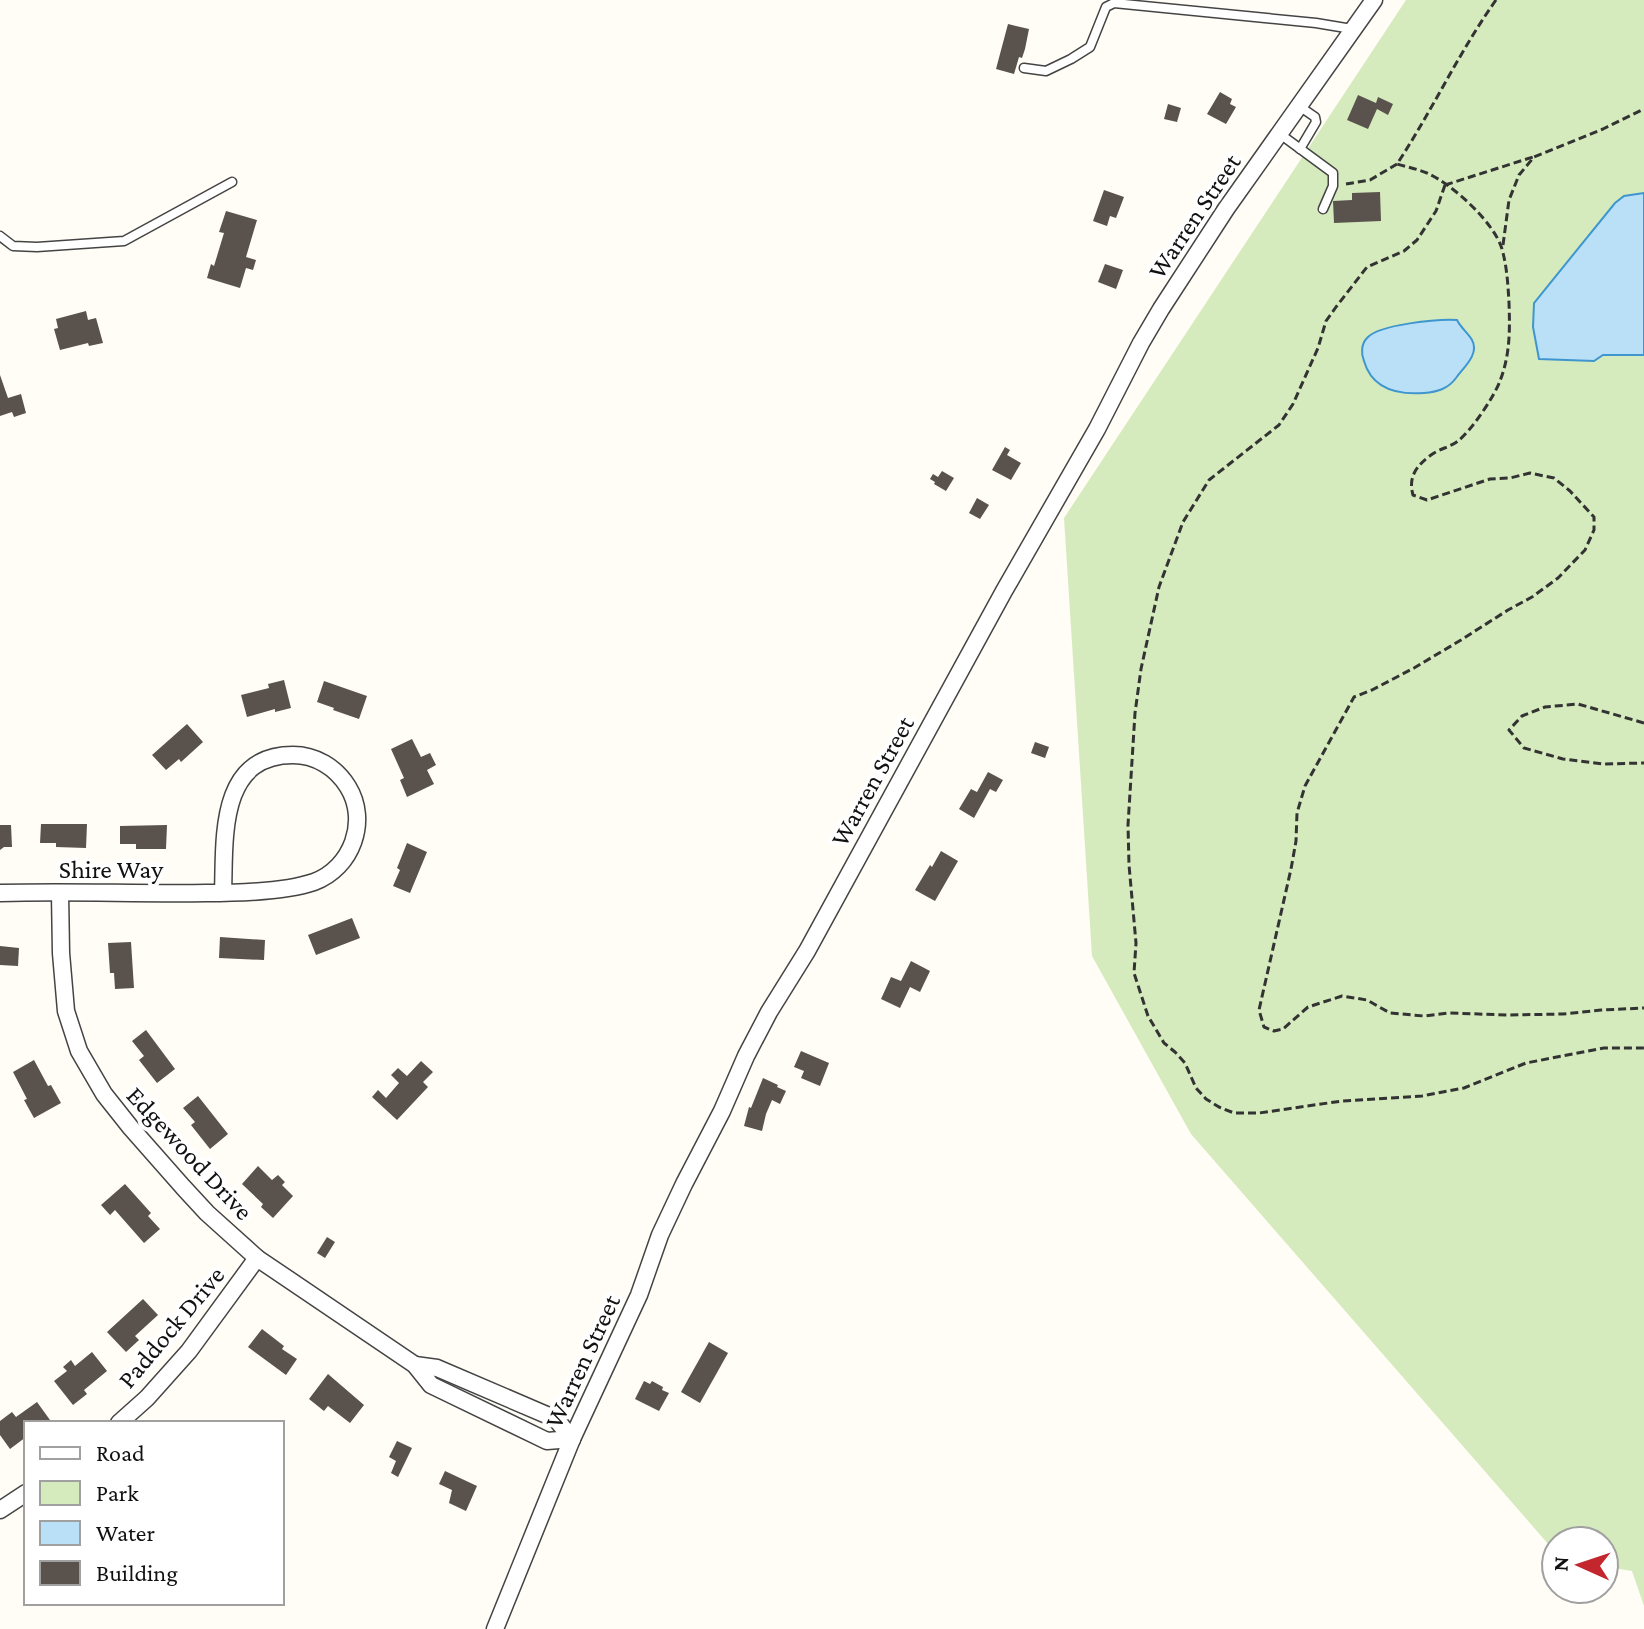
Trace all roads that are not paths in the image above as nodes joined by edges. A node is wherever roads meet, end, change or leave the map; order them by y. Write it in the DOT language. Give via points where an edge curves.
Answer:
graph roads {
  1 [pos="1374,0"];
  2 [pos="1353,29"];
  3 [pos="1024,68"];
  4 [pos="1298,106"];
  5 [pos="1279,133"];
  6 [pos="1300,149"];
  7 [pos="232,182"];
  8 [pos="1323,209"];
  9 [pos="0,236"];
  10 [pos="0,893"];
  11 [pos="60,893"];
  12 [pos="223,893"];
  13 [pos="257,1258"];
  14 [pos="121,1421"];
  15 [pos="572,1439"];
  16 [pos="24,1494"];
  17 [pos="0,1510"];
  18 [pos="495,1629"];
  1 -- 2 [label="street, Warren Street"];
  2 -- 3 [label="lane" via="1114,3 1106,7 1090,47 1046,71"];
  2 -- 4 [label="street, Warren Street"];
  4 -- 5 [label="street, Warren Street"];
  4 -- 6 [label="lane" via="1316,122"];
  5 -- 6 [label="lane"];
  5 -- 15 [label="street, Warren Street" via="1141,343 769,1012 660,1235 639,1295"];
  6 -- 8 [label="lane" via="1333,173"];
  7 -- 9 [label="lane" via="124,241 37,247 13,246"];
  10 -- 11 [label="street, Shire Way"];
  11 -- 12 [label="street, Shire Way"];
  11 -- 13 [label="street, Edgewood Drive" via="66,1011 79,1051 104,1094 159,1161"];
  12 -- 12 [label="street, Shire Way" via="303,885 339,866 353,844 357,818 351,792 334,770 310,757 282,755 246,774 227,811"];
  13 -- 14 [label="street, Paddock Drive" via="189,1351"];
  13 -- 15 [label="street, Edgewood Drive" via="415,1365 431,1385 547,1441"];
  15 -- 18 [label="street, Warren Street"];
  16 -- 17 [label="street"];
}
